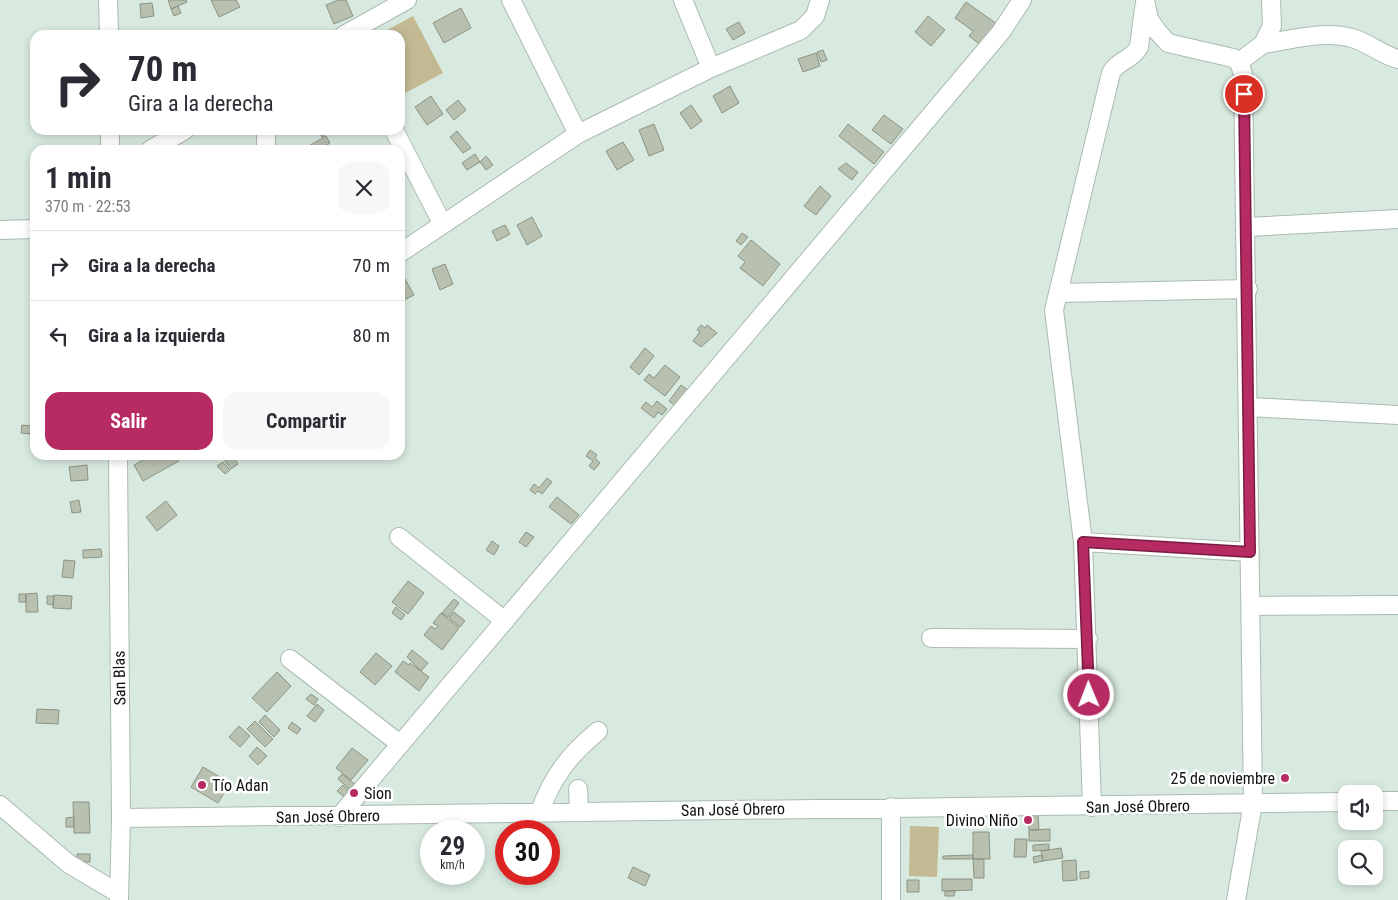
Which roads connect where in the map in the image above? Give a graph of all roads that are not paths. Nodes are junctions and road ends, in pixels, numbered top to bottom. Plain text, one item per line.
1 (108, 0) edge
2 (407, 0) edge
3 (511, 0) edge
4 (683, 0) edge
5 (820, 0) edge
6 (1022, 0) edge
7 (1271, 0) edge
8 (1145, 2) edge
9 (109, 30) edge
10 (353, 30) edge
11 (1263, 44) junction
12 (1398, 59) edge
13 (1239, 62) junction
14 (711, 68) junction
15 (578, 134) junction
16 (176, 135) edge
17 (159, 145) edge
18 (405, 151) edge
19 (1398, 219) edge
20 (442, 223) junction
21 (1247, 227) junction
22 (30, 229) edge
23 (0, 230) edge
24 (405, 249) edge
25 (1248, 289) junction
26 (1059, 292) junction
27 (1249, 407) junction
28 (1398, 415) edge
29 (118, 460) edge
30 (399, 537) dead end
31 (1083, 542) junction
32 (1250, 552) junction
33 (1398, 605) edge
34 (1251, 606) junction
35 (504, 621) junction
36 (931, 638) dead end
37 (1088, 639) junction
38 (290, 659) dead end
39 (598, 731) dead end
40 (400, 744) junction
41 (578, 788) dead end
42 (1383, 801) edge
43 (1398, 801) edge
44 (1338, 802) edge
45 (1253, 803) junction
46 (0, 805) edge
47 (891, 807) junction
48 (1092, 807) junction
49 (579, 810) junction
50 (540, 811) junction
51 (339, 817) junction
52 (120, 818) junction
53 (119, 896) edge
54 (891, 900) edge
55 (1236, 900) edge

1 - 9 street
2 - 10 street
3 - 15 street
4 - 14 street
5 - 14 street
6 - 35 street
7 - 11 street
8 - 13 street
8 - 26 street
11 - 12 street
11 - 13 street
13 - 21 street
14 - 15 street
15 - 20 street
16 - 17 street
18 - 20 street
19 - 21 street
20 - 24 street
21 - 25 street
22 - 23 street
25 - 26 street
25 - 27 street
26 - 31 street
27 - 28 street
27 - 32 street
29 - 52 street, San Blas
30 - 35 street
31 - 32 street
31 - 37 street
32 - 34 street
33 - 34 street
34 - 45 street
35 - 40 street
36 - 37 street
37 - 48 street
38 - 40 street
39 - 50 street
40 - 51 street
41 - 49 street
42 - 43 street
44 - 45 street, San José Obrero
45 - 48 street, San José Obrero
45 - 55 street
46 - 53 street
47 - 48 street, San José Obrero
47 - 49 street, San José Obrero
47 - 54 street
49 - 50 street, San José Obrero
50 - 51 street, San José Obrero
51 - 52 street, San José Obrero
52 - 53 street, San Blas

